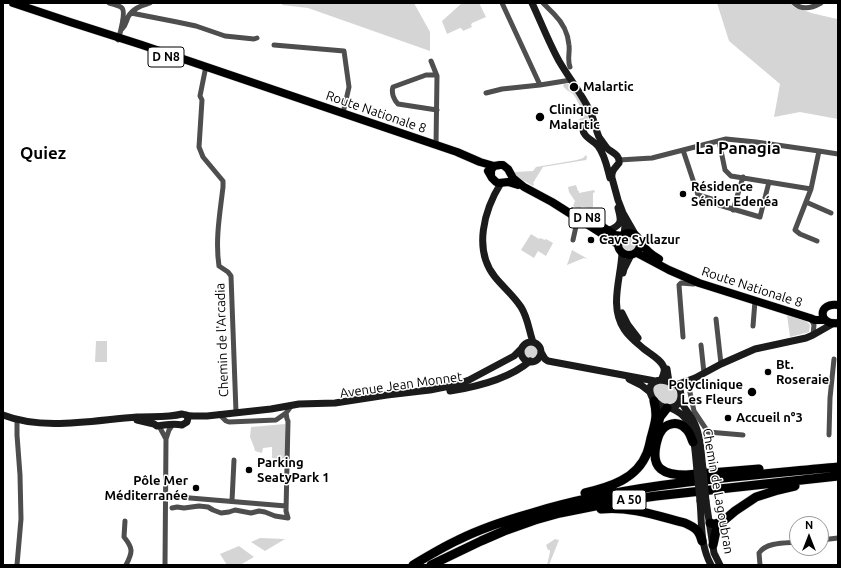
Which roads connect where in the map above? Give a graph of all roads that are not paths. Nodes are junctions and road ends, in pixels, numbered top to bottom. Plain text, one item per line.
1 (13, 3) edge
2 (109, 3) edge
3 (150, 3) edge
4 (502, 3) edge
5 (532, 3) edge
6 (543, 3) edge
7 (794, 3) edge
8 (821, 3) edge
9 (131, 13) junction
10 (122, 29) junction
11 (257, 38) dead end
12 (119, 39) junction
13 (274, 45) dead end
14 (431, 61) dead end
15 (570, 67) dead end
16 (205, 68) junction
17 (436, 75) junction
18 (571, 80) junction
19 (540, 85) junction
20 (486, 94) dead end
21 (437, 110) junction
22 (343, 113) junction
23 (592, 125) junction
24 (719, 141) junction
25 (436, 145) junction
26 (683, 150) junction
27 (819, 151) junction
28 (838, 154) edge
29 (480, 162) junction
30 (617, 163) junction
31 (606, 164) junction
32 (494, 166) junction
33 (509, 172) junction
34 (743, 178) junction
35 (497, 180) junction
36 (769, 182) junction
37 (524, 187) junction
38 (811, 189) junction
39 (806, 202) junction
40 (617, 206) junction
41 (734, 210) junction
42 (831, 213) dead end
43 (580, 217) junction
44 (605, 229) junction
45 (635, 234) junction
46 (623, 235) junction
47 (573, 240) dead end
48 (817, 241) dead end
49 (641, 243) junction
50 (620, 249) junction
51 (634, 254) junction
52 (686, 278) junction
53 (699, 283) junction
54 (755, 301) junction
55 (838, 305) edge
56 (810, 318) junction
57 (716, 319) dead end
58 (828, 319) edge
59 (528, 326) junction
60 (753, 326) dead end
61 (816, 333) junction
62 (683, 337) dead end
63 (533, 342) junction
64 (701, 345) dead end
65 (523, 346) junction
66 (540, 352) junction
67 (834, 359) dead end
68 (532, 361) junction
69 (555, 363) junction
70 (721, 364) junction
71 (704, 373) junction
72 (616, 374) junction
73 (658, 380) junction
74 (681, 389) junction
75 (650, 392) junction
76 (654, 401) junction
77 (669, 408) junction
78 (289, 409) junction
79 (236, 412) junction
80 (218, 414) junction
81 (3, 415) edge
82 (186, 418) junction
83 (17, 419) junction
84 (276, 420) junction
85 (288, 421) junction
86 (156, 422) junction
87 (173, 424) junction
88 (743, 435) dead end
89 (830, 435) dead end
90 (166, 438) junction
91 (693, 442) junction
92 (234, 460) dead end
93 (655, 460) junction
94 (838, 466) edge
95 (700, 470) junction
96 (838, 477) edge
97 (166, 496) junction
98 (232, 501) junction
99 (703, 501) junction
100 (172, 508) dead end
101 (286, 509) junction
102 (701, 516) junction
103 (508, 520) junction
104 (535, 520) junction
105 (125, 521) dead end
106 (722, 522) junction
107 (710, 523) junction
108 (702, 541) junction
109 (789, 543) edge
110 (713, 545) junction
111 (17, 565) edge
112 (126, 565) edge
113 (165, 565) edge
114 (413, 565) edge
115 (431, 565) edge
116 (711, 565) edge
117 (720, 565) edge
118 (760, 565) edge

1 - 12 main road, Route Nationale 8 / D N8
2 - 10 street
3 - 9 street
4 - 19 street
5 - 18 main road
6 - 15 street
7 - 8 street
9 - 10 street
9 - 11 street
10 - 12 street
12 - 16 main road, Route Nationale 8 / D N8
13 - 22 street
14 - 17 street
16 - 22 main road, Route Nationale 8 / D N8
16 - 79 street, Chemin de l'Arcadia
17 - 21 street
17 - 21 street
18 - 19 street
18 - 23 main road
19 - 20 street
21 - 25 street
22 - 25 main road, Route Nationale 8 / D N8
23 - 30 main road
23 - 31 main road
24 - 26 street
24 - 27 street
24 - 34 street
25 - 29 main road, Route Nationale 8 / D N8
26 - 30 street
26 - 41 street
27 - 28 street
27 - 38 street
29 - 32 main road, Route Nationale 8 / D N8
29 - 35 main road, Route Nationale 8 / D N8
30 - 31 main road
30 - 45 main road
31 - 40 main road
32 - 33 main road
32 - 35 main road
33 - 35 main road
33 - 37 main road, D N8
34 - 36 street
34 - 41 street
35 - 37 main road, D N8
35 - 59 main road
36 - 38 street
36 - 41 street
37 - 43 main road, D N8
38 - 39 street
39 - 42 street
39 - 48 street
40 - 44 main road
40 - 46 main road
43 - 44 main road, D N8
43 - 47 street
43 - 50 main road, D N8
44 - 46 main road, D N8
45 - 46 main road
45 - 49 main road
46 - 50 main road
49 - 51 main road
49 - 52 main road, Route Nationale 8
50 - 51 main road
50 - 73 main road
51 - 52 main road, Route Nationale 8
51 - 74 main road, Chemin de Lagoubran
52 - 53 main road, Route Nationale 8
53 - 54 main road, Route Nationale 8
53 - 62 street
54 - 56 main road, Route Nationale 8
54 - 60 street
55 - 58 main road
56 - 58 main road, Route Nationale 8
56 - 61 street
57 - 70 street
58 - 61 main road
59 - 63 main road
59 - 65 main road
61 - 70 main road
63 - 65 main road
63 - 66 main road
64 - 71 street
65 - 68 main road
65 - 78 main road, Avenue Jean Monnet
66 - 68 main road
66 - 69 main road
67 - 89 street
68 - 69 main road
68 - 78 main road, Avenue Jean Monnet
69 - 72 main road
70 - 71 main road
71 - 74 main road
72 - 73 main road
72 - 75 main road
73 - 74 main road
73 - 75 main road
74 - 77 main road
74 - 88 street
74 - 95 main road, Chemin de Lagoubran
75 - 76 main road
76 - 77 main road
76 - 103 highway
77 - 91 main road, Chemin de Lagoubran
77 - 93 highway
78 - 79 main road, Avenue Jean Monnet
78 - 84 street
78 - 85 street
79 - 80 main road, Avenue Jean Monnet
80 - 82 main road, Avenue Jean Monnet
80 - 84 street
81 - 83 main road
82 - 86 main road
82 - 87 main road
83 - 86 main road
83 - 111 street
84 - 85 street
85 - 101 street
86 - 87 main road
86 - 90 street
87 - 90 street
90 - 97 street
91 - 93 highway
91 - 95 main road, Chemin de Lagoubran
92 - 98 street
93 - 94 highway
94 - 103 highway, A 50
95 - 99 main road, Chemin de Lagoubran, bridge
96 - 104 highway, A 50
96 - 106 highway
97 - 98 street
97 - 113 street
98 - 101 street
99 - 102 main road, Chemin de Lagoubran
99 - 107 main road, Chemin de Lagoubran
100 - 101 street
102 - 107 main road
102 - 108 main road, Chemin de Lagoubran
103 - 114 highway, A 50
104 - 108 highway
104 - 115 highway, A 50
105 - 112 street
106 - 107 highway
106 - 110 highway
107 - 110 main road, Chemin de Lagoubran
108 - 116 main road, Chemin de Lagoubran
109 - 118 street
110 - 117 main road, Chemin de Lagoubran

